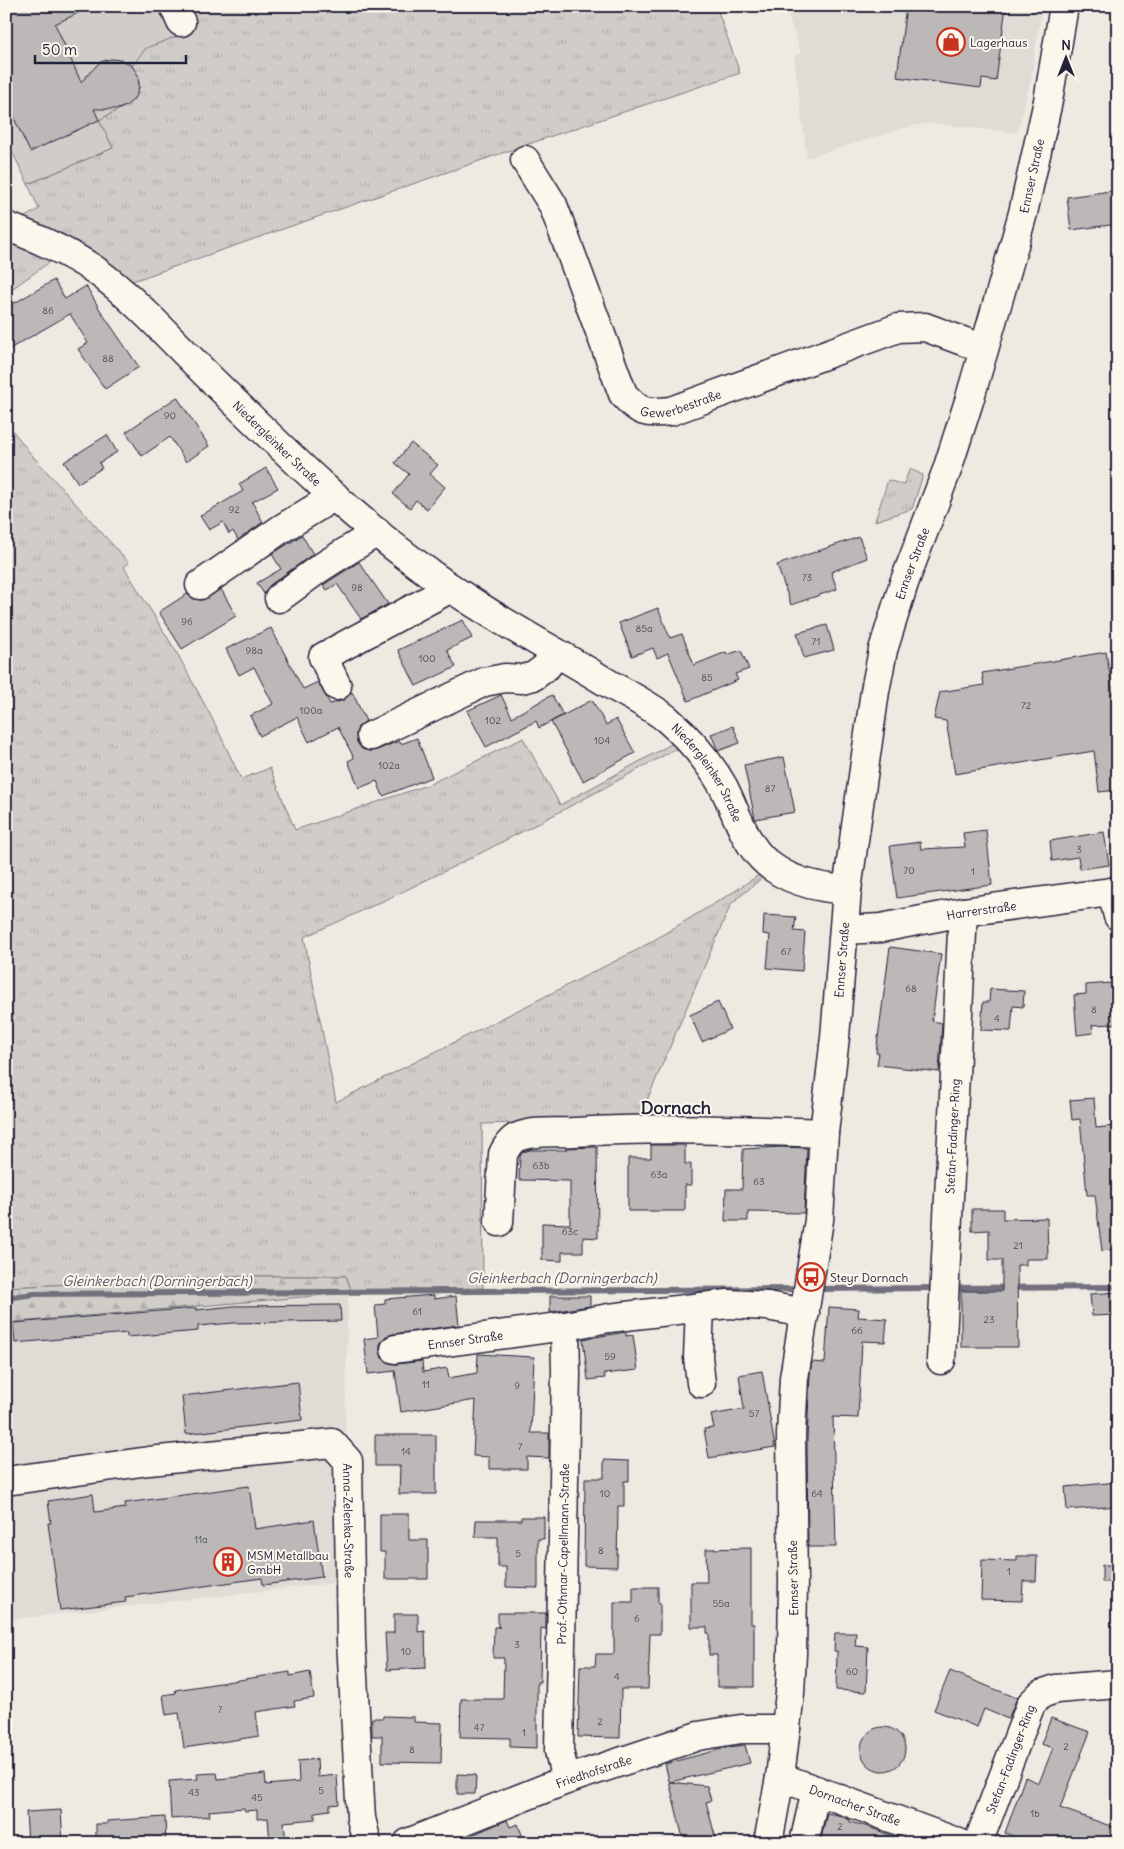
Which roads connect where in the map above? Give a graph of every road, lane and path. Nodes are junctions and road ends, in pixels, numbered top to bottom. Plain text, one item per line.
1 (1064, 6) edge
2 (525, 160) dead end
3 (6, 226) edge
4 (984, 349) junction
5 (335, 496) junction
6 (377, 532) junction
7 (200, 585) dead end
8 (451, 588) junction
9 (279, 598) dead end
10 (557, 652) junction
11 (337, 686) dead end
12 (371, 736) dead end
13 (848, 890) junction
14 (1116, 900) edge
15 (963, 912) junction
16 (844, 930) junction
17 (824, 1133) junction
18 (499, 1222) dead end
19 (808, 1296) junction
20 (700, 1307) junction
21 (565, 1326) junction
22 (395, 1350) dead end
23 (941, 1360) dead end
24 (701, 1383) dead end
25 (6, 1481) edge
26 (1118, 1684) edge
27 (786, 1729) junction
28 (780, 1777) junction
29 (566, 1780) junction
30 (816, 1790) junction
31 (367, 1843) edge
32 (408, 1843) edge
33 (768, 1843) edge
34 (804, 1843) edge
35 (959, 1843) edge
36 (978, 1843) edge

1 - 4 street, Ennser Straße
2 - 4 street, Gewerbestraße
3 - 5 street, Niedergleinker Straße
4 - 13 street, Ennser Straße
5 - 6 street, Niedergleinker Straße
5 - 7 street
6 - 8 street, Niedergleinker Straße
6 - 9 street
8 - 10 street, Niedergleinker Straße
8 - 11 street
10 - 12 street
10 - 13 street, Niedergleinker Straße
13 - 16 street, Ennser Straße
14 - 15 street, Harrerstraße
15 - 16 street, Harrerstraße
15 - 23 street, Stefan-Fadinger-Ring
16 - 17 street, Ennser Straße
17 - 18 street
17 - 19 street, Ennser Straße
19 - 20 street, Ennser Straße
19 - 27 street, Ennser Straße
20 - 21 street, Ennser Straße
20 - 24 street
21 - 22 street, Ennser Straße
21 - 29 street, Prof.-Othmar-Capellmann-Straße
25 - 31 street, Anna-Zelenka-Straße
26 - 36 street, Stefan-Fadinger-Ring
27 - 28 street, Ennser Straße
27 - 29 street, Friedhofstraße
28 - 30 street, Dornacher Straße
28 - 33 street, Ennser Straße
29 - 32 street, Friedhofstraße
30 - 34 street
30 - 35 street, Dornacher Straße

